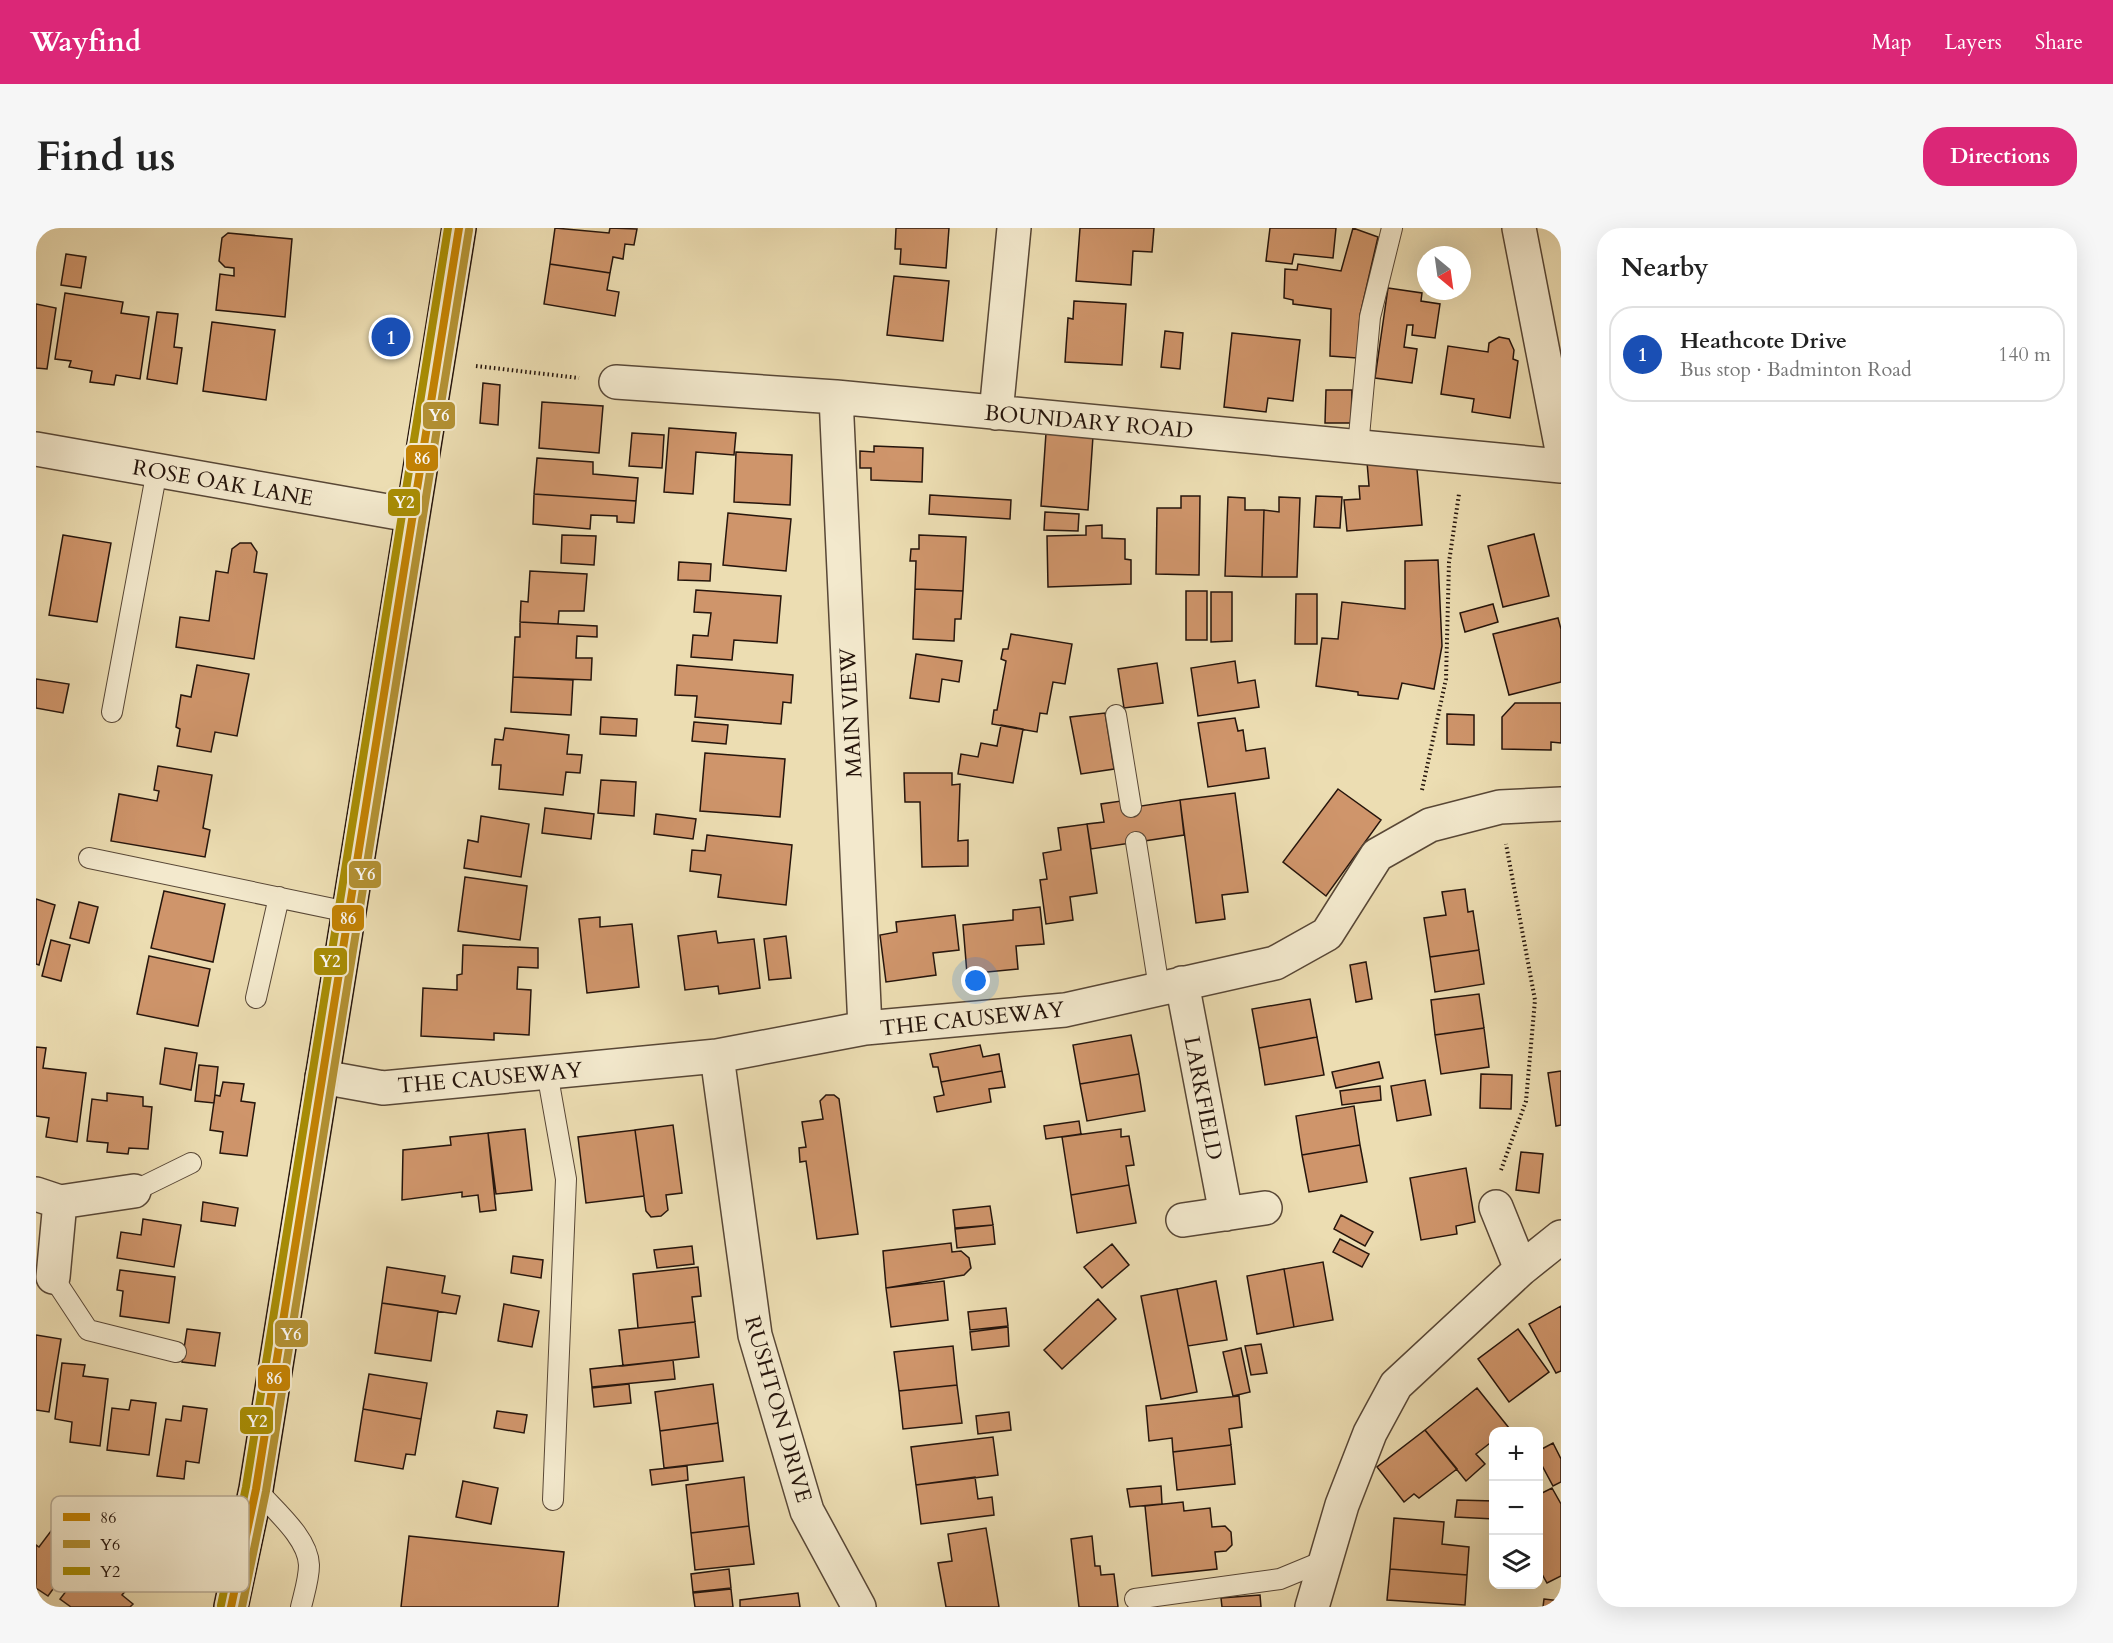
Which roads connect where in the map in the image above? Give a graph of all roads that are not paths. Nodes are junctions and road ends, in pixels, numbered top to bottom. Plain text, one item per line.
1 (459, 228) edge
2 (1014, 228) edge
3 (1392, 228) edge
4 (1519, 228) edge
5 (616, 382) road end
6 (836, 398) junction
7 (996, 412) junction
8 (1561, 445) edge
9 (1358, 447) junction
10 (36, 449) edge
11 (1561, 466) edge
12 (157, 470) junction
13 (410, 515) junction
14 (112, 712) dead end
15 (1116, 716) dead end
16 (1561, 804) edge
17 (1131, 807) dead end
18 (1136, 842) dead end
19 (89, 858) dead end
20 (279, 897) junction
21 (348, 912) junction
22 (1170, 985) junction
23 (256, 998) dead end
24 (865, 1028) junction
25 (717, 1056) junction
26 (547, 1072) junction
27 (322, 1077) junction
28 (191, 1163) dead end
29 (134, 1191) joint
30 (48, 1198) edge
31 (1496, 1207) road end
32 (1265, 1208) dead end
33 (1226, 1214) junction
34 (1182, 1220) dead end
35 (1561, 1237) edge
36 (1521, 1269) junction
37 (53, 1277) joint
38 (176, 1352) dead end
39 (256, 1489) junction
40 (553, 1500) dead end
41 (249, 1522) edge
42 (1326, 1560) junction
43 (234, 1592) edge
44 (1135, 1599) dead end
45 (231, 1607) edge
46 (301, 1607) edge
47 (859, 1607) edge
48 (1312, 1607) edge

1 - 13 main road
2 - 7 street
3 - 9 lane
4 - 8 street
5 - 6 street, BOUNDARY ROAD
6 - 7 street, BOUNDARY ROAD
6 - 24 street, MAIN VIEW
7 - 9 street, BOUNDARY ROAD
9 - 11 street, BOUNDARY ROAD
10 - 12 street, ROSE OAK LANE
12 - 13 street, ROSE OAK LANE
12 - 14 lane
13 - 21 main road
15 - 17 lane
16 - 22 street, THE CAUSEWAY
18 - 22 lane
19 - 20 lane
20 - 21 lane
20 - 23 lane
21 - 27 main road
22 - 24 street, THE CAUSEWAY
22 - 33 street, LARKFIELD
24 - 25 street, THE CAUSEWAY
25 - 26 street, THE CAUSEWAY
25 - 47 street, RUSHTON DRIVE
26 - 27 street, THE CAUSEWAY
26 - 40 lane
27 - 39 main road
28 - 29 lane
29 - 30 street
30 - 37 street
31 - 36 street
32 - 33 street
33 - 34 street
35 - 36 street
36 - 42 street
37 - 38 lane
39 - 41 main road
39 - 46 lane
42 - 44 lane
42 - 48 street
43 - 45 main road

